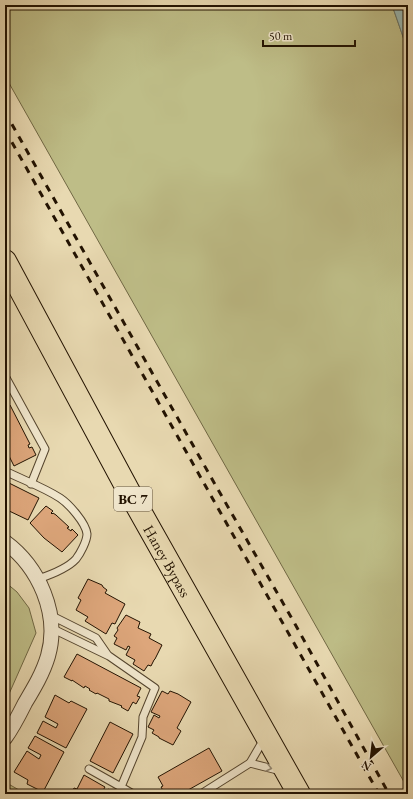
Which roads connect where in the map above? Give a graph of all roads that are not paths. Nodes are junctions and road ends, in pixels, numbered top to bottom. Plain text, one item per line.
1 (5, 262) edge
2 (5, 376) edge
3 (5, 471) edge
4 (31, 484) junction
5 (5, 542) edge
6 (38, 579) junction
7 (51, 621) junction
8 (109, 656) junction
9 (266, 735) junction
10 (5, 738) edge
11 (250, 763) junction
12 (89, 769) dead end
13 (287, 772) junction
14 (121, 786) junction
15 (132, 794) edge
16 (201, 794) edge
17 (299, 794) edge

1 - 9 highway, Haney Bypass / BC 7
2 - 4 lane
3 - 4 lane
4 - 6 lane
5 - 6 street
6 - 7 street
7 - 8 lane
7 - 8 lane
7 - 10 street
8 - 14 lane
9 - 11 lane
9 - 13 highway, Haney Bypass / BC 7
11 -> 13 lane
11 - 16 lane
12 - 14 lane
13 - 17 highway, Haney Bypass / BC 7
14 - 15 lane

